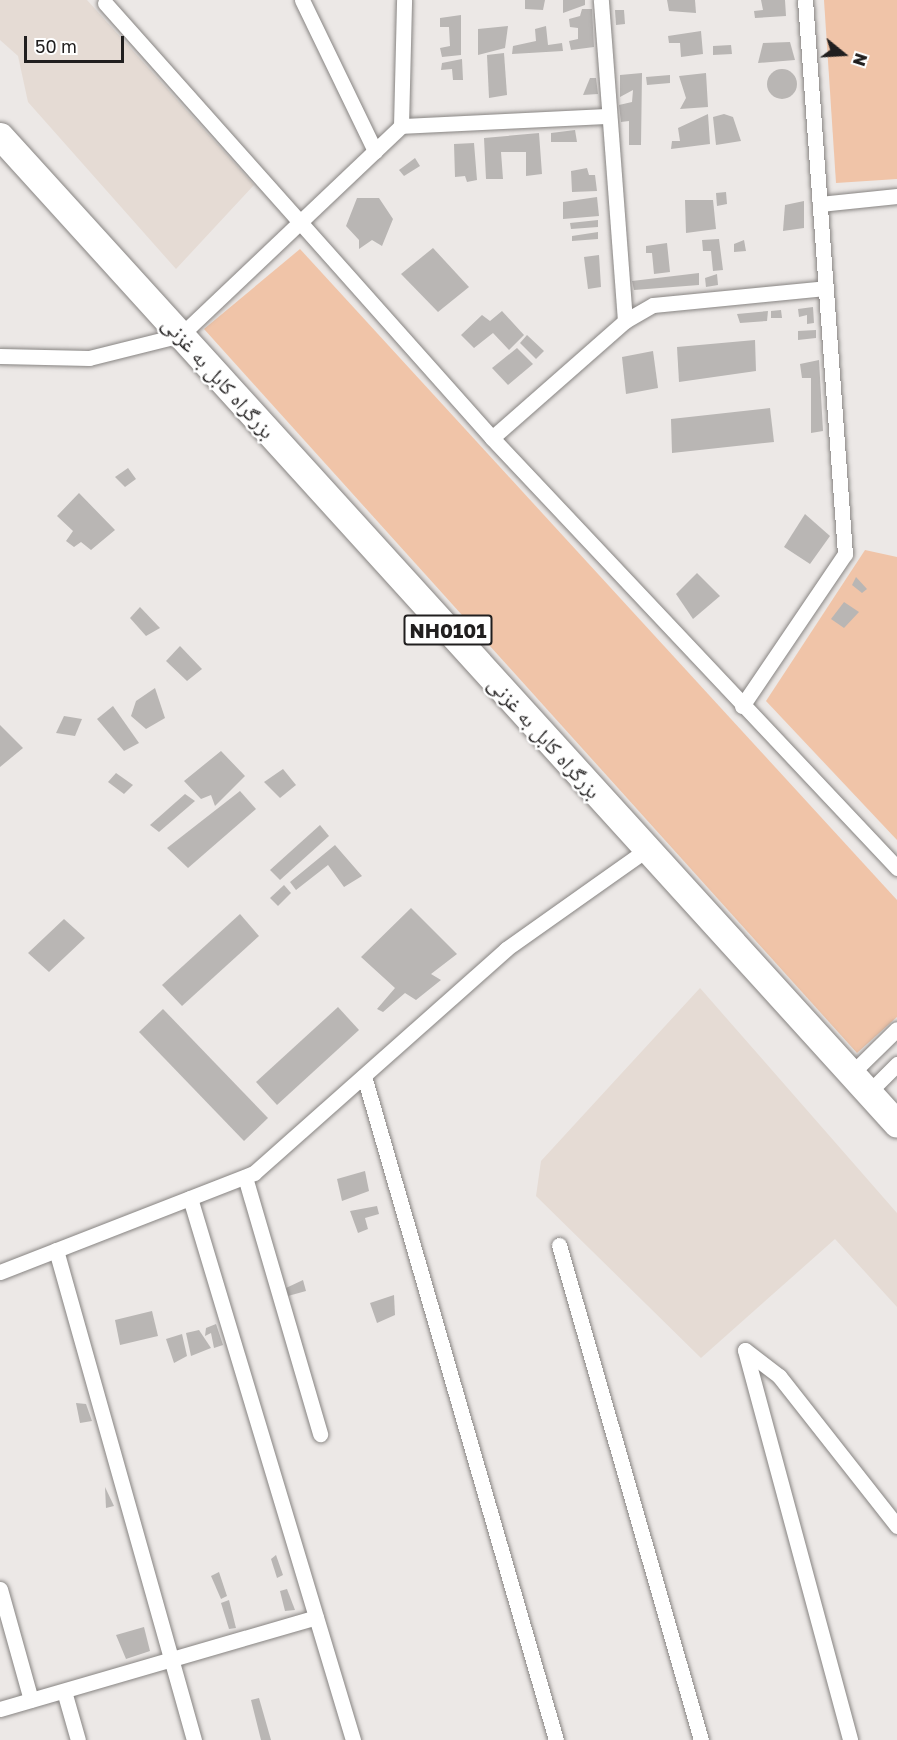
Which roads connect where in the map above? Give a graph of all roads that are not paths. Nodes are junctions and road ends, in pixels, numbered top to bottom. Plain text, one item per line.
1 (302, 0) edge
2 (404, 0) edge
3 (601, 0) edge
4 (805, 0) edge
5 (105, 3) dead end
6 (609, 116) junction
7 (401, 126) junction
8 (0, 136) edge
9 (375, 151) junction
10 (897, 196) edge
11 (820, 204) junction
12 (304, 223) junction
13 (825, 288) junction
14 (625, 321) junction
15 (181, 335) junction
16 (0, 356) edge
17 (492, 438) junction
18 (742, 706) junction
19 (647, 849) junction
20 (897, 868) edge
21 (897, 1029) edge
22 (897, 1064) edge
23 (364, 1076) junction
24 (860, 1083) junction
25 (897, 1124) edge
26 (245, 1177) junction
27 (190, 1198) junction
28 (559, 1245) dead end
29 (57, 1250) junction
30 (0, 1272) edge
31 (320, 1434) dead end
32 (897, 1526) edge
33 (0, 1589) edge
34 (316, 1617) junction
35 (170, 1660) junction
36 (64, 1690) junction
37 (31, 1700) junction
38 (0, 1709) edge
39 (78, 1740) edge
40 (194, 1740) edge
41 (353, 1740) edge
42 (556, 1740) edge
43 (701, 1740) edge
44 (850, 1740) edge

1 - 9 street
2 - 7 street
3 - 6 street
4 - 11 street
5 - 12 street
6 - 7 street
6 - 14 street
7 - 9 street
8 - 15 highway, بزرگراه کابل به غزنی / NH0101
9 - 12 street
10 - 11 street
11 - 13 street
12 - 15 street
12 - 17 street
13 - 14 street
13 - 18 street
14 - 17 street
15 - 16 street
15 - 19 highway, بزرگراه کابل به غزنی / NH0101
17 - 18 street
18 - 20 street
19 - 23 street
19 - 24 highway, بزرگراه کابل به غزنی / NH0101
21 - 24 street
22 - 24 street
23 - 26 street
23 - 42 street
24 - 25 highway, بزرگراه کابل به غزنی / NH0101
26 - 27 street
26 - 31 street
27 - 29 street
27 - 34 street
28 - 43 street
29 - 30 street
29 - 35 street
32 - 44 street
33 - 37 street
34 - 35 street
34 - 41 street
35 - 36 street
35 - 40 street
36 - 37 street
36 - 39 street
37 - 38 street

